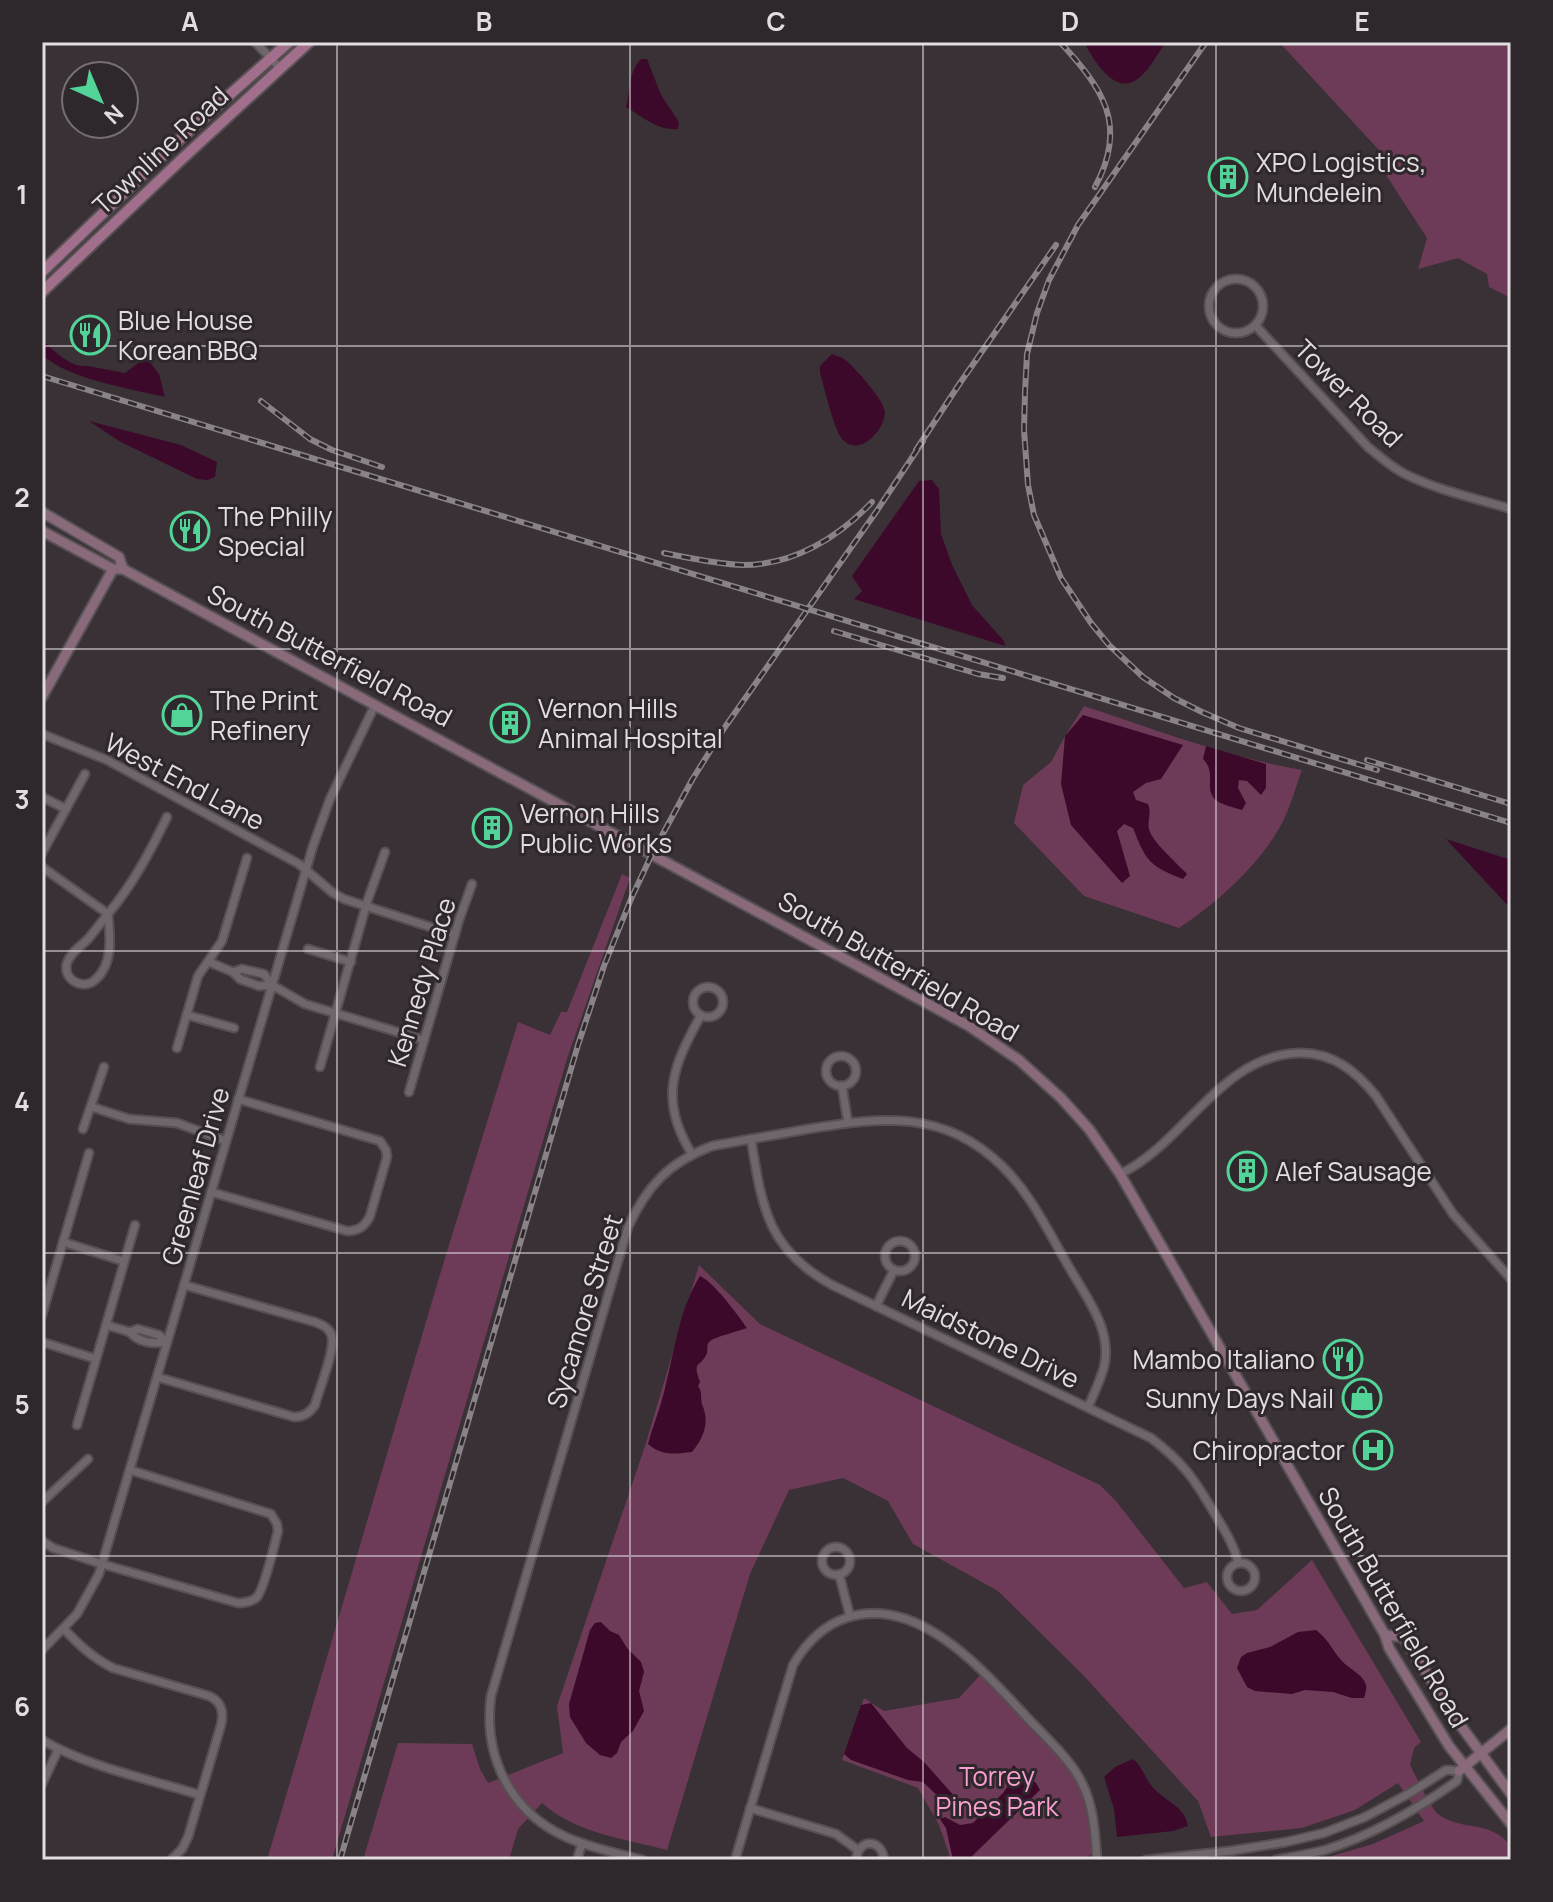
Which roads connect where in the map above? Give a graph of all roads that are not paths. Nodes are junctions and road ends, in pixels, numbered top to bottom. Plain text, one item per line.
1 (255, 42) edge
2 (289, 42) edge
3 (309, 42) edge
4 (271, 58) junction
5 (280, 68) junction
6 (42, 272) edge
7 (42, 292) edge
8 (1256, 326) junction
9 (1511, 509) edge
10 (42, 512) edge
11 (42, 531) edge
12 (118, 569) junction
13 (42, 697) edge
14 (375, 705) junction
15 (42, 734) edge
16 (85, 774) dead end
17 (42, 797) edge
18 (66, 809) junction
19 (167, 817) dead end
20 (385, 852) dead end
21 (42, 853) edge
22 (247, 858) dead end
23 (42, 867) edge
24 (305, 870) junction
25 (472, 884) dead end
26 (367, 907) junction
27 (108, 914) junction
28 (455, 935) junction
29 (308, 949) dead end
30 (209, 962) junction
31 (351, 962) junction
32 (272, 985) junction
33 (336, 1014) junction
34 (187, 1015) junction
35 (701, 1015) junction
36 (234, 1028) dead end
37 (424, 1040) junction
38 (177, 1048) dead end
39 (104, 1067) dead end
40 (320, 1067) dead end
41 (842, 1086) junction
42 (409, 1092) dead end
43 (238, 1099) junction
44 (92, 1107) junction
45 (848, 1123) junction
46 (83, 1129) dead end
47 (751, 1139) junction
48 (226, 1141) junction
49 (89, 1153) dead end
50 (692, 1154) junction
51 (1120, 1174) junction
52 (211, 1192) junction
53 (135, 1225) dead end
54 (63, 1242) junction
55 (123, 1261) junction
56 (894, 1270) junction
57 (1511, 1279) edge
58 (184, 1285) junction
59 (876, 1306) junction
60 (42, 1315) edge
61 (106, 1325) junction
62 (42, 1342) edge
63 (166, 1342) junction
64 (96, 1359) junction
65 (157, 1377) junction
66 (1088, 1407) junction
67 (77, 1425) dead end
68 (88, 1459) dead end
69 (130, 1470) junction
70 (42, 1502) edge
71 (42, 1541) edge
72 (1238, 1562) junction
73 (102, 1564) junction
74 (839, 1574) dead end
75 (850, 1616) junction
76 (64, 1629) junction
77 (1385, 1635) junction
78 (42, 1650) edge
79 (1511, 1729) edge
80 (42, 1740) edge
81 (58, 1750) junction
82 (1481, 1754) junction
83 (1462, 1769) junction
84 (42, 1784) edge
85 (1511, 1794) edge
86 (200, 1795) junction
87 (750, 1808) junction
88 (1511, 1824) edge
89 (582, 1843) junction
90 (858, 1850) junction
91 (1178, 1859) edge
92 (171, 1860) edge
93 (577, 1860) edge
94 (643, 1860) edge
95 (735, 1860) edge
96 (856, 1860) edge
97 (884, 1860) edge
98 (1097, 1860) edge
99 (1146, 1860) edge
100 (1276, 1860) edge

1 - 4 street
2 - 4 main road, Townline Road
3 - 5 main road, Townline Road
4 - 5 street
4 - 6 main road, Townline Road
5 - 7 main road, Townline Road
8 - 8 street
8 - 9 street, Tower Road
10 - 12 main road, South Butterfield Road
11 - 12 main road, South Butterfield Road
12 - 13 main road
12 - 14 main road, South Butterfield Road
14 - 24 street, Greenleaf Drive
14 - 51 main road, South Butterfield Road
15 - 24 street, West End Lane
16 - 18 street
17 - 18 street
18 - 21 street
19 - 27 street
20 - 26 street
22 - 30 street
23 - 27 street
24 - 26 street, West End Lane
24 - 32 street, Greenleaf Drive
25 - 28 street, Kennedy Place
26 - 28 street, West End Lane
26 - 31 street
27 - 27 street
28 - 37 street, Kennedy Place
29 - 31 street
30 - 32 street
30 - 34 street
31 - 33 street
32 - 33 street
32 - 43 street, Greenleaf Drive
33 - 37 street
33 - 40 street
34 - 36 street
34 - 38 street
35 - 35 street
35 - 50 street
37 - 42 street, Kennedy Place
39 - 44 street
41 - 41 street
41 - 45 street
43 - 48 street, Greenleaf Drive
43 - 52 street
44 - 46 street
44 - 48 street
45 - 47 street, Sycamore Street
45 - 66 street, Sycamore Street
47 - 50 street, Sycamore Street
47 - 59 street, Maidstone Drive
48 - 52 street, Greenleaf Drive
49 - 54 street
50 - 89 street, Sycamore Street
51 - 57 street
51 - 77 main road, South Butterfield Road
52 - 58 street, Greenleaf Drive
53 - 55 street
54 - 55 street
54 - 60 street
55 - 61 street
56 - 56 street
56 - 59 street
58 - 63 street, Greenleaf Drive
58 - 65 street
59 - 66 street, Maidstone Drive
61 - 63 street
61 - 64 street
62 - 64 street
63 - 65 street, Greenleaf Drive
64 - 67 street
65 - 69 street, Greenleaf Drive
66 - 72 street, Maidstone Drive
68 - 70 street
69 - 73 street, Greenleaf Drive
69 - 73 street
71 - 73 street
72 - 72 street, Maidstone Drive
73 - 76 street, Greenleaf Drive
74 - 75 street
75 - 87 street
75 - 98 street
76 - 78 street, Greenleaf Drive
76 - 86 street
77 - 82 main road
77 - 83 main road, South Butterfield Road
79 - 82 main road
80 - 81 street
81 - 84 street
81 - 86 street
82 - 83 main road
82 - 85 main road
83 - 88 main road, South Butterfield Road
83 - 91 street
83 - 100 street
86 - 92 street
87 - 90 street
87 - 95 street
89 - 93 street
89 - 94 street, Sycamore Street
90 - 96 street
90 - 97 street
91 - 99 street

